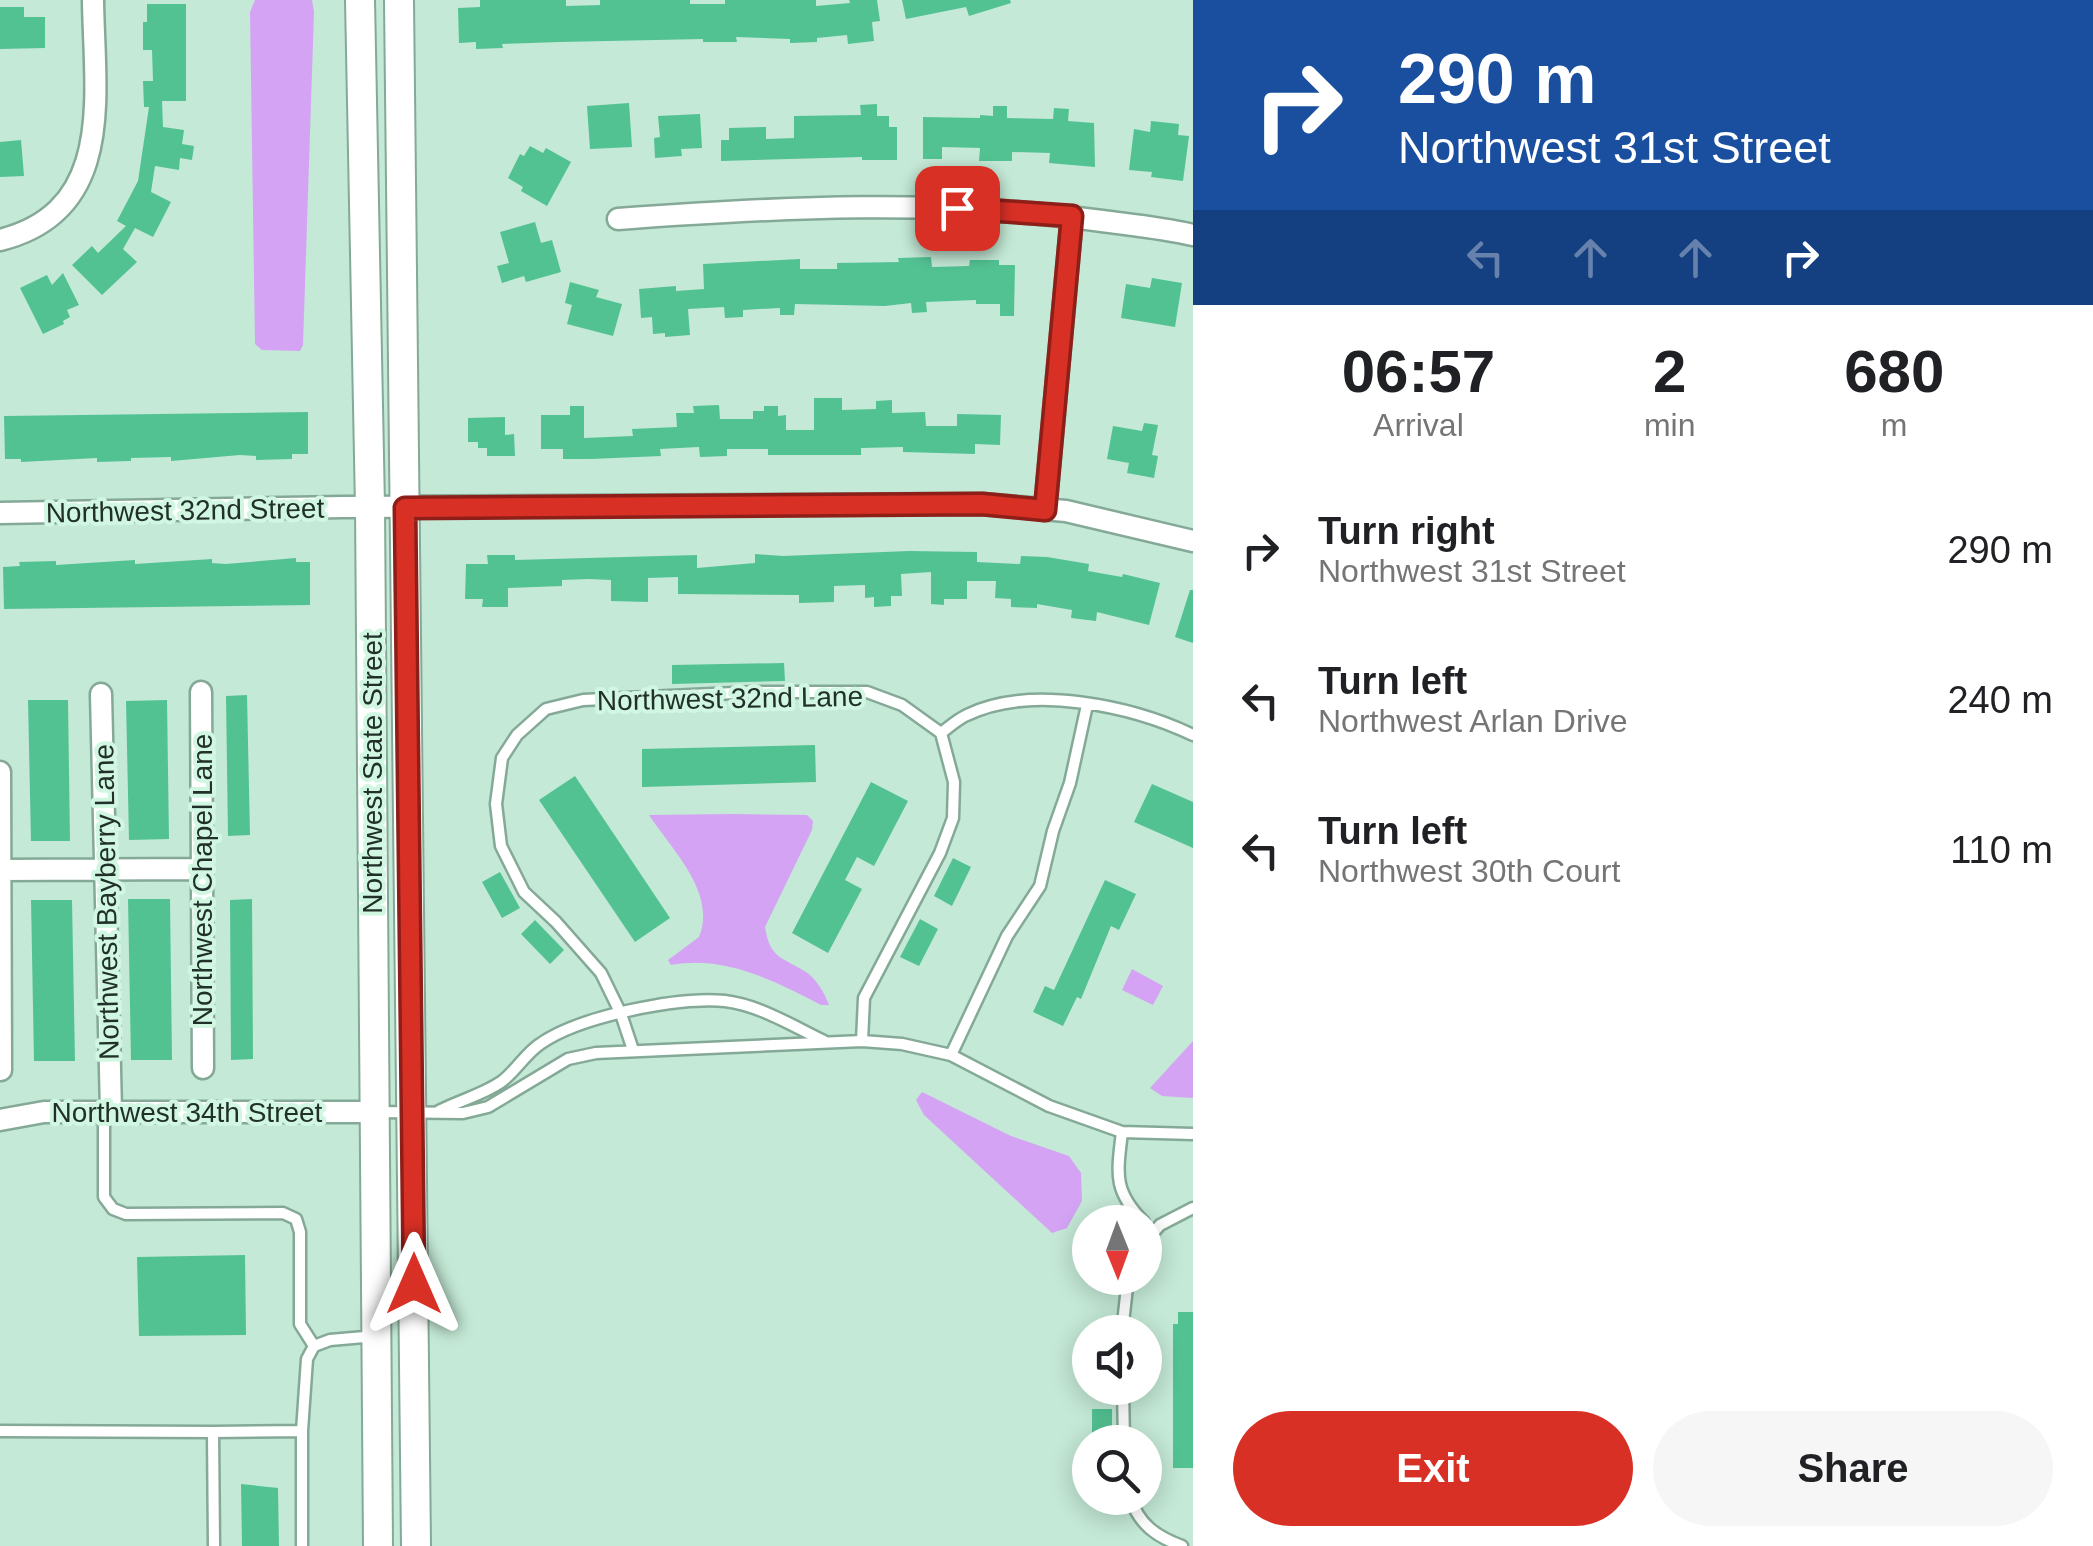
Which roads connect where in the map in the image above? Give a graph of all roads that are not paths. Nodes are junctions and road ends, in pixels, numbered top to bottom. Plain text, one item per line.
1 (93, 0) edge
2 (360, 0) edge
3 (399, 0) edge
4 (1072, 216) junction
5 (618, 219) dead end
6 (1193, 235) edge
7 (0, 240) edge
8 (370, 507) junction
9 (405, 508) junction
10 (1045, 510) junction
11 (0, 514) edge
12 (1193, 541) edge
13 (201, 692) dead end
14 (101, 694) dead end
15 (1088, 705) junction
16 (941, 733) junction
17 (1193, 736) edge
18 (0, 772) edge
19 (200, 869) junction
20 (1, 870) edge
21 (105, 871) junction
22 (621, 1014) junction
23 (862, 1041) junction
24 (825, 1042) junction
25 (633, 1050) junction
26 (951, 1054) junction
27 (203, 1068) dead end
28 (1, 1070) edge
29 (108, 1111) junction
30 (426, 1111) junction
31 (375, 1112) junction
32 (0, 1120) edge
33 (1122, 1132) junction
34 (1193, 1134) edge
35 (1130, 1205) edge
36 (1193, 1208) edge
37 (1162, 1220) edge
38 (377, 1336) junction
39 (314, 1346) junction
40 (0, 1431) edge
41 (302, 1431) junction
42 (214, 1432) junction
43 (1139, 1515) edge
44 (214, 1546) edge
45 (302, 1546) edge
46 (378, 1546) edge
47 (416, 1546) edge
48 (1182, 1546) edge

1 - 7 street
2 - 8 main road, Northwest State Street
3 - 9 main road, Northwest State Street
4 - 5 street
4 - 6 street
4 - 10 street
8 - 9 street, Northwest 32nd Street
8 - 11 street, Northwest 32nd Street
8 - 31 main road, Northwest State Street
9 - 10 street, Northwest 32nd Street
9 - 30 main road, Northwest State Street
10 - 12 street, Northwest 32nd Street
13 - 19 street, Northwest Chapel Lane
14 - 21 street, Northwest Bayberry Lane
15 - 16 lane
15 - 17 lane
15 - 26 lane
16 - 22 lane, Northwest 32nd Lane
16 - 23 lane
18 - 20 street
19 - 21 street
19 - 27 street, Northwest Chapel Lane
20 - 21 street
20 - 28 street
21 - 29 street, Northwest Bayberry Lane
22 - 24 lane
22 - 25 lane
22 - 30 lane
23 - 24 lane
23 - 26 lane
24 - 25 lane
25 - 30 lane
26 - 33 lane
29 - 31 street, Northwest 34th Street
29 - 32 street, Northwest 34th Street
29 - 39 lane
30 - 31 lane
30 - 47 main road, Northwest State Street
31 - 38 main road, Northwest State Street
33 - 34 lane
33 - 35 lane
36 - 37 lane
38 - 39 lane
38 - 46 main road, Northwest State Street
39 - 41 lane
40 - 42 lane
41 - 42 lane
41 - 45 lane
42 - 44 lane
43 - 48 lane

